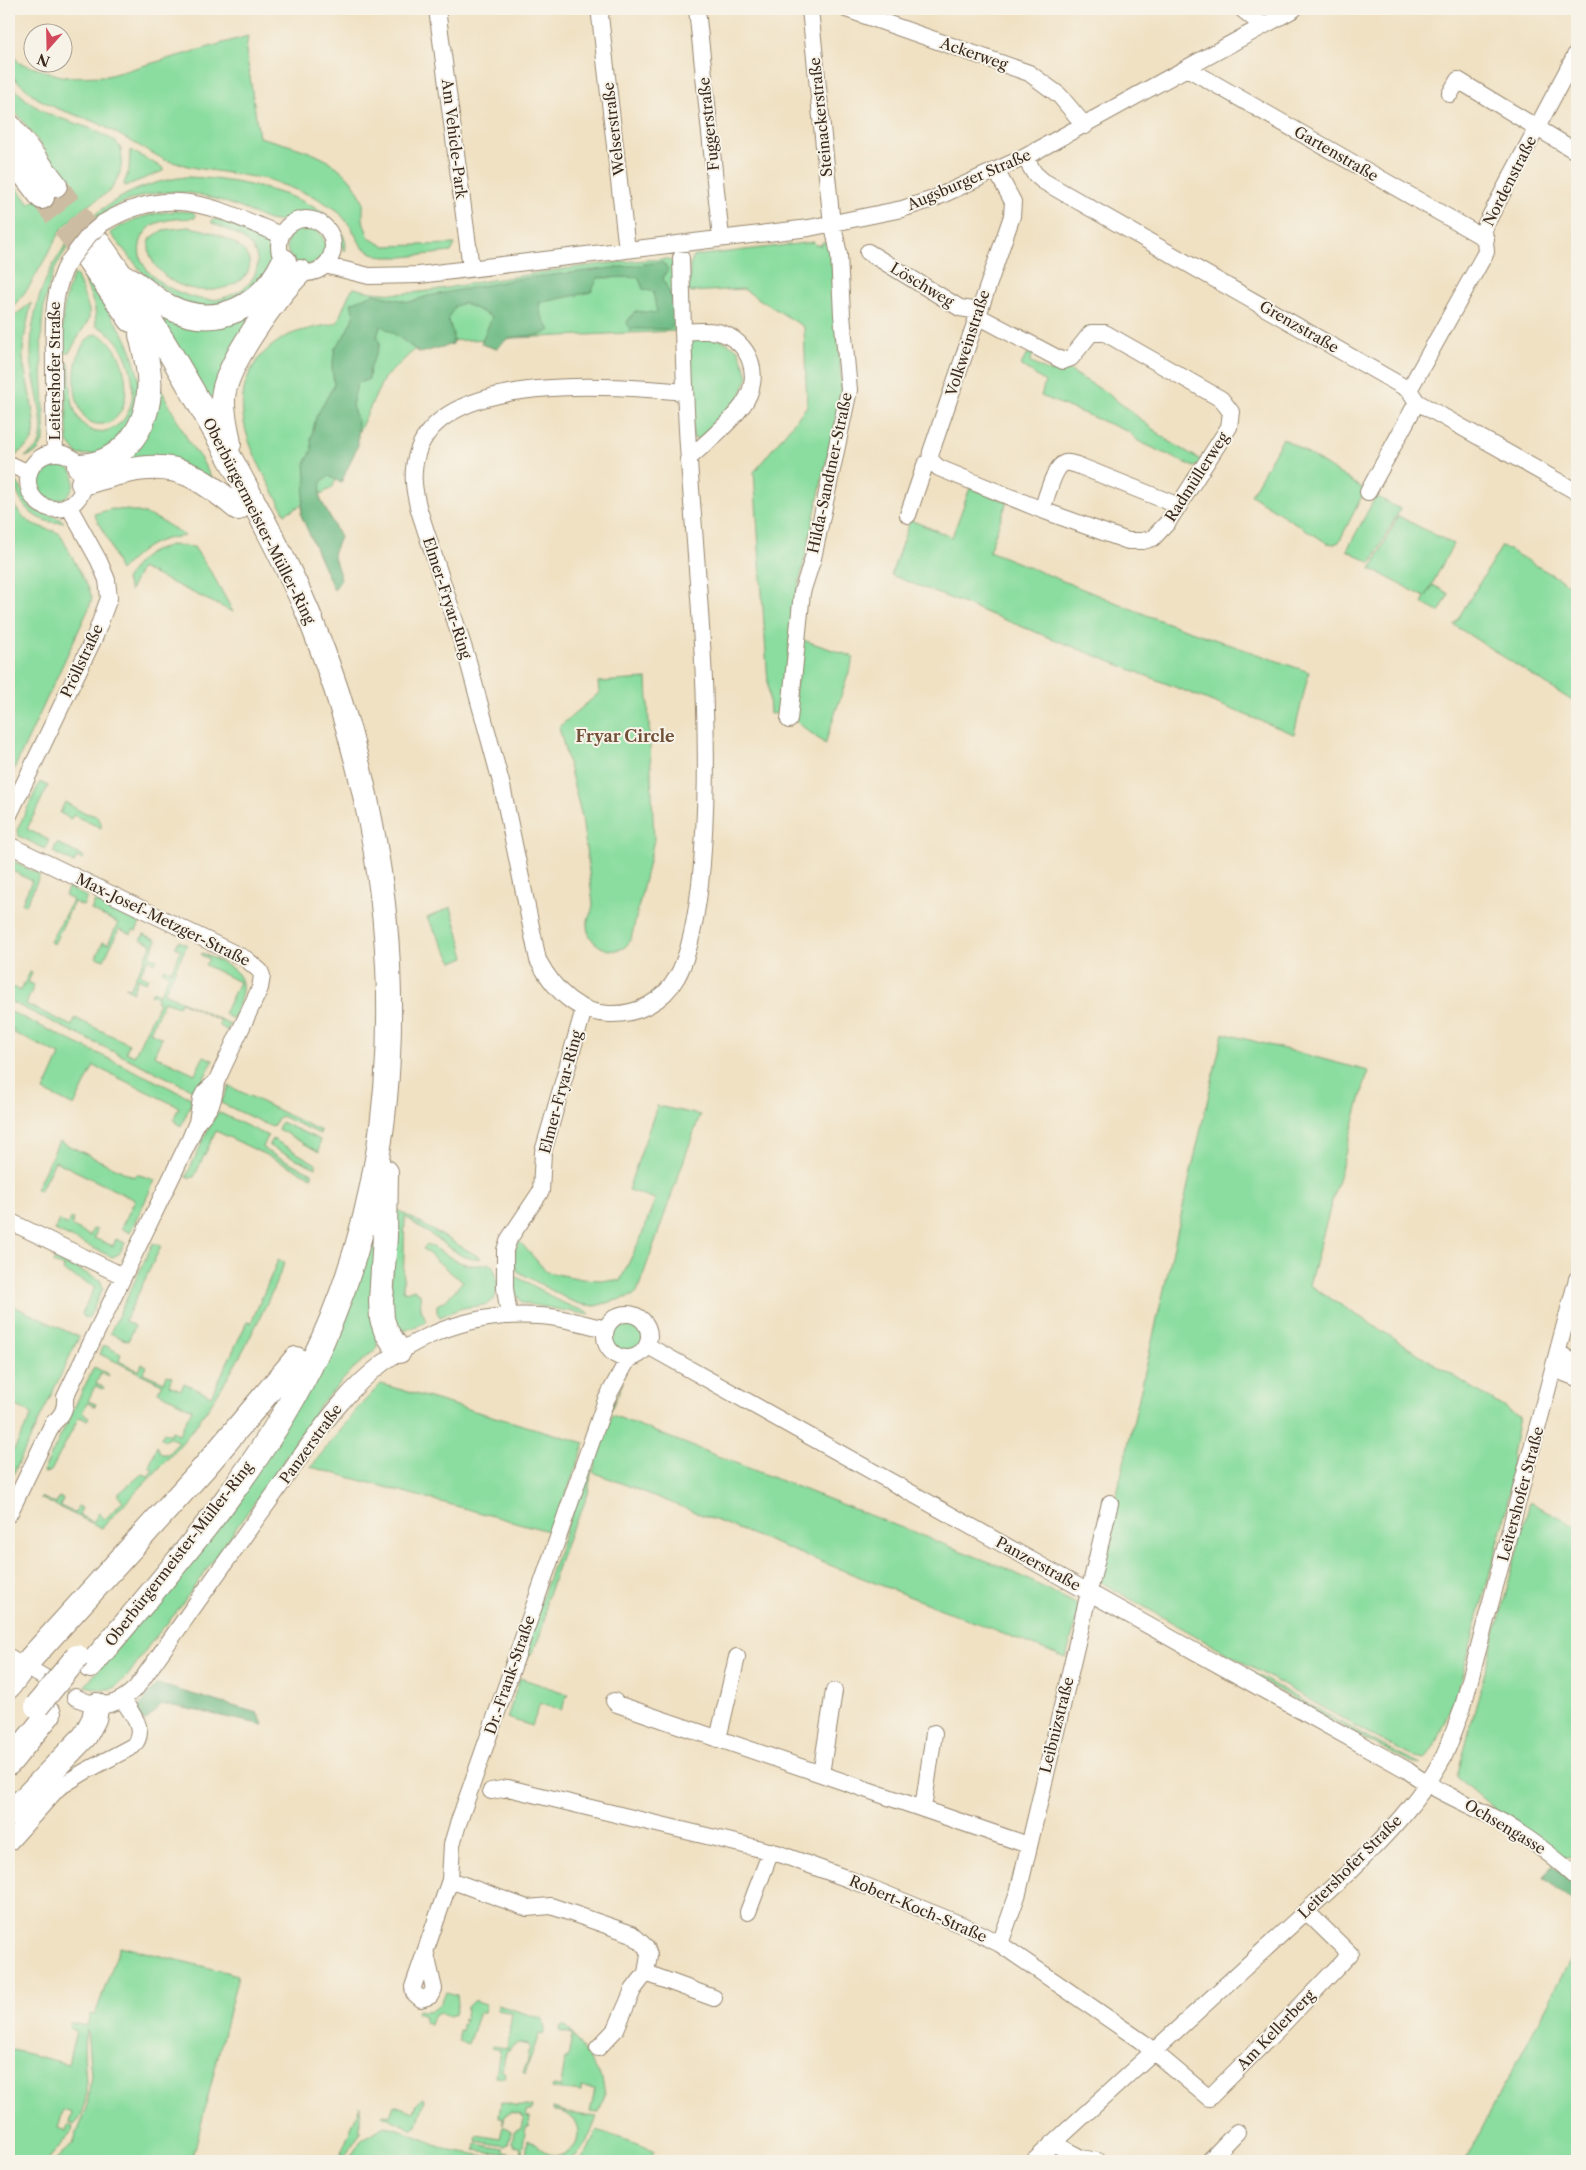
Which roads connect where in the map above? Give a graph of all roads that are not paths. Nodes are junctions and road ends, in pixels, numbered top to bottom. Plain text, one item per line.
1 (437, 9) edge
2 (602, 9) edge
3 (697, 9) edge
4 (810, 9) edge
5 (846, 9) edge
6 (1242, 9) edge
7 (1294, 9) edge
8 (1264, 26) junction
9 (1577, 52) edge
10 (1187, 68) junction
11 (1450, 94) dead end
12 (9, 126) edge
13 (1085, 126) junction
14 (1537, 127) junction
15 (1577, 152) edge
16 (9, 154) edge
17 (1025, 157) junction
18 (996, 170) junction
19 (832, 224) junction
20 (281, 235) junction
21 (720, 238) junction
22 (1486, 239) junction
23 (89, 245) junction
24 (333, 248) junction
25 (627, 250) junction
26 (868, 252) dead end
27 (680, 258) dead end
28 (325, 265) junction
29 (292, 266) junction
30 (471, 268) junction
31 (118, 270) junction
32 (396, 277) junction
33 (978, 313) junction
34 (683, 332) junction
35 (141, 335) junction
36 (685, 392) junction
37 (1413, 396) junction
38 (55, 453) junction
39 (688, 459) junction
40 (930, 460) junction
41 (231, 461) junction
42 (9, 464) edge
43 (29, 473) junction
44 (81, 475) junction
45 (1368, 492) dead end
46 (1577, 492) edge
47 (68, 505) junction
48 (1179, 506) junction
49 (238, 508) junction
50 (1042, 510) junction
51 (908, 515) dead end
52 (789, 720) dead end
53 (9, 815) edge
54 (9, 845) edge
55 (584, 1009) junction
56 (372, 1189) junction
57 (9, 1221) edge
58 (123, 1276) junction
59 (1577, 1280) edge
60 (509, 1316) junction
61 (606, 1329) junction
62 (648, 1346) junction
63 (399, 1351) junction
64 (1558, 1352) junction
65 (621, 1356) junction
66 (296, 1359) junction
67 (1577, 1365) edge
68 (1554, 1369) junction
69 (1577, 1378) edge
70 (1110, 1503) dead end
71 (9, 1514) edge
72 (1089, 1593) junction
73 (737, 1657) dead end
74 (16, 1661) edge
75 (83, 1662) junction
76 (47, 1679) dead end
77 (9, 1686) edge
78 (834, 1691) dead end
79 (124, 1700) junction
80 (86, 1701) joint
81 (614, 1701) dead end
82 (43, 1710) junction
83 (934, 1733) dead end
84 (9, 1739) edge
85 (718, 1739) junction
86 (9, 1763) edge
87 (821, 1774) junction
88 (1427, 1784) junction
89 (492, 1791) dead end
90 (924, 1809) junction
91 (9, 1815) edge
92 (9, 1843) edge
93 (1028, 1845) junction
94 (771, 1851) junction
95 (1577, 1878) edge
96 (450, 1880) junction
97 (1306, 1911) junction
98 (748, 1912) dead end
99 (1000, 1944) junction
100 (426, 1954) dead end
101 (646, 1972) junction
102 (714, 1998) dead end
103 (598, 2048) dead end
104 (1155, 2052) junction
105 (1237, 2132) dead end
106 (1053, 2143) junction
107 (1081, 2159) edge
108 (1034, 2161) edge
109 (1098, 2161) edge
110 (1209, 2161) edge

1 - 30 street, Am Vehicle-Park
2 - 25 street, Welserstraße
3 - 21 street, Fuggerstraße
4 - 19 street, Steinackerstraße
5 - 13 street, Ackerweg
6 - 8 street
7 - 8 street, Augsburger Straße
8 - 10 street, Augsburger Straße
9 - 14 street, Nordenstraße
10 - 13 street, Augsburger Straße
10 - 22 street, Gartenstraße
11 - 14 street
12 - 16 highway
13 - 17 street, Augsburger Straße
14 - 15 street
14 - 22 street, Nordenstraße
17 - 18 street, Augsburger Straße
17 - 37 street, Grenzstraße
18 - 19 street, Augsburger Straße
18 - 33 street, Volkweinstraße
19 - 21 street, Augsburger Straße
19 - 52 street, Hilda-Sandtner-Straße
20 - 23 street
20 - 24 street
20 - 29 street
21 - 25 street, Augsburger Straße
22 - 37 street, Nordenstraße
23 - 31 highway, Oberbürgermeister-Müller-Ring
23 - 35 highway, Oberbürgermeister-Müller-Ring
23 - 38 street, Leitershofer Straße
24 - 28 street
24 - 32 street
25 - 30 street, Augsburger Straße
26 - 33 street, Löschweg
27 - 34 street, Elmer-Fryar-Ring
28 - 29 street
28 - 32 street
29 - 31 highway
29 - 41 highway
30 - 32 street
31 - 41 highway, Oberbürgermeister-Müller-Ring
33 - 40 street, Volkweinstraße
33 - 48 street, Radmüllerweg
34 - 36 street, Elmer-Fryar-Ring
34 - 39 street
35 - 44 highway
35 - 49 highway, Oberbürgermeister-Müller-Ring
36 - 39 street, Elmer-Fryar-Ring
36 - 55 street, Elmer-Fryar-Ring
37 - 45 street, Nordenstraße
37 - 46 street, Grenzstraße
38 - 43 street, Leitershofer Straße
38 - 44 street, Leitershofer Straße
39 - 55 street, Elmer-Fryar-Ring
40 - 50 street, Radmüllerweg
40 - 51 street, Volkweinstraße
41 - 56 highway, Oberbürgermeister-Müller-Ring
42 - 43 street
43 - 47 street
44 - 47 street
44 - 49 highway
47 - 53 street, Pröllstraße
48 - 50 street, Radmüllerweg
48 - 50 street
49 - 56 highway, Oberbürgermeister-Müller-Ring
54 - 58 street, Max-Josef-Metzger-Straße
55 - 60 street, Elmer-Fryar-Ring
56 - 63 highway
56 - 66 highway, Oberbürgermeister-Müller-Ring
56 - 75 highway, Oberbürgermeister-Müller-Ring
57 - 58 street
58 - 71 street, Max-Josef-Metzger-Straße
59 - 64 street, Leitershofer Straße
60 - 61 street, Panzerstraße
60 - 63 street, Panzerstraße
61 - 62 street
61 - 65 street
62 - 65 street
62 - 72 street, Panzerstraße
63 - 79 street, Panzerstraße
64 - 67 street
64 - 68 street, Leitershofer Straße
65 - 96 street, Dr.-Frank-Straße
66 - 74 highway
66 - 75 highway, Oberbürgermeister-Müller-Ring
68 - 69 street
68 - 88 street, Leitershofer Straße
70 - 72 street, Leibnizstraße
72 - 88 street, Panzerstraße
72 - 93 street, Leibnizstraße
73 - 85 street
74 - 76 street
74 - 77 highway
75 - 82 highway, bridge
78 - 87 street
79 - 80 street
79 - 92 street
80 - 91 highway
81 - 85 street
82 - 84 highway
82 - 86 highway
83 - 90 street
85 - 87 street
87 - 90 street
88 - 95 street, Ochsengasse
88 - 97 street, Leitershofer Straße
89 - 94 street, Robert-Koch-Straße
90 - 93 street
93 - 99 street, Leibnizstraße
94 - 98 street
94 - 99 street, Robert-Koch-Straße
96 - 100 street, Dr.-Frank-Straße
96 - 101 street
97 - 104 street, Leitershofer Straße
97 - 104 street, Am Kellerberg
99 - 104 street, Robert-Koch-Straße
101 - 102 street
101 - 103 street
104 - 106 street, Leitershofer Straße
105 - 110 street
106 - 107 street
106 - 108 street, Leitershofer Straße
107 - 109 street

